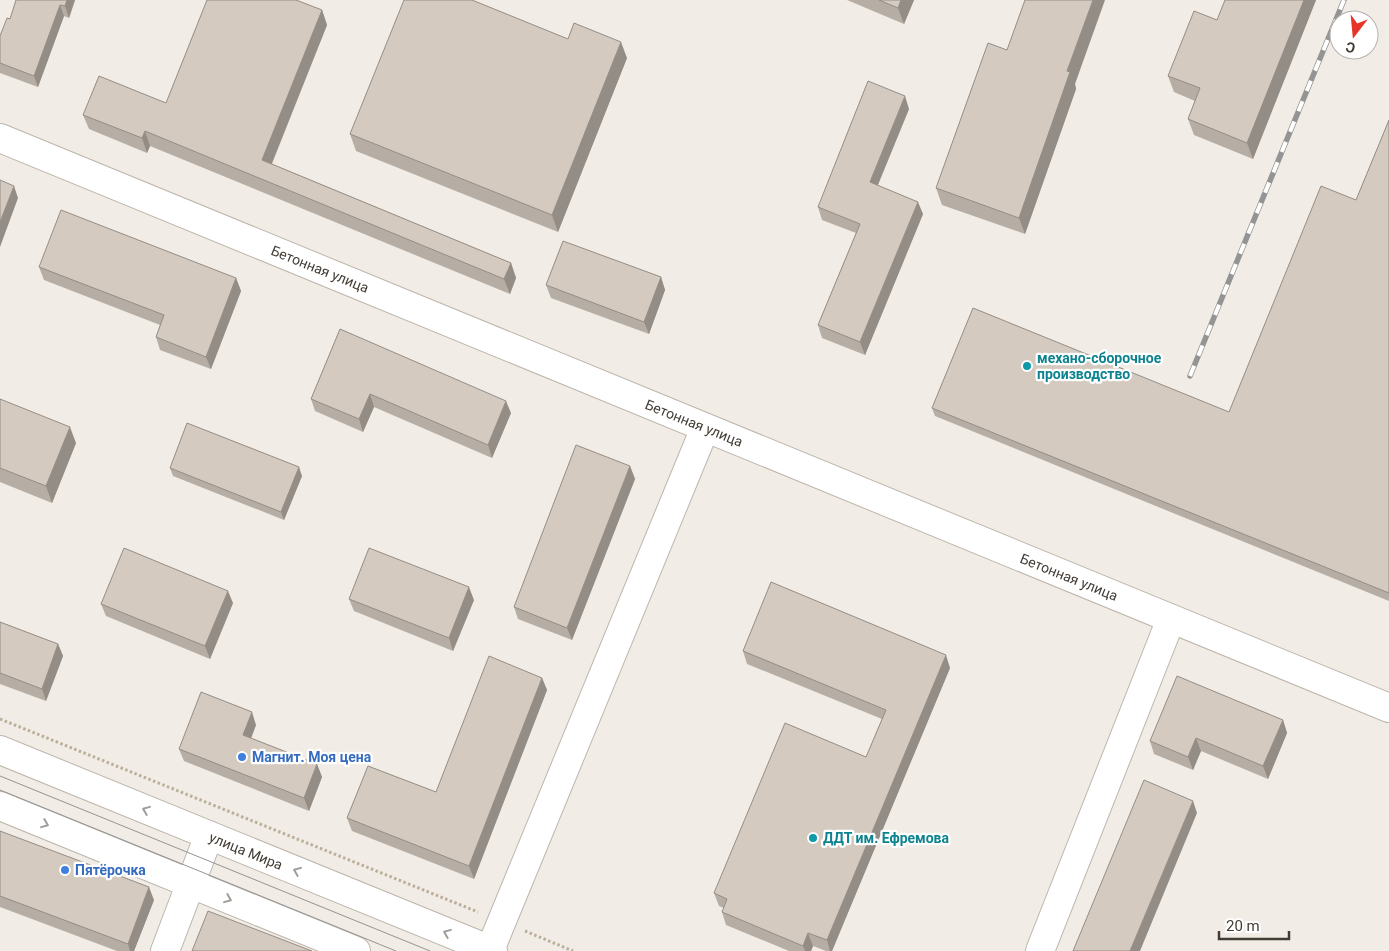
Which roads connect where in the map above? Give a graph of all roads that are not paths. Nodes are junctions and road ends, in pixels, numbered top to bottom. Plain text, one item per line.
1 (0, 138) edge
2 (705, 428) junction
3 (1172, 619) junction
4 (1389, 708) edge
5 (0, 750) edge
6 (0, 806) edge
7 (209, 835) junction
8 (190, 884) junction
9 (491, 950) edge
10 (165, 951) edge
11 (356, 951) edge
12 (1040, 951) edge

1 - 2 street, Бетонная улица
2 - 3 street, Бетонная улица
2 - 9 street
3 - 4 street, Бетонная улица
3 - 12 street
7 -> 5 street, улица Мира
6 -> 8 street
7 - 8 street
9 -> 7 street, улица Мира
8 - 10 street
8 -> 11 street

